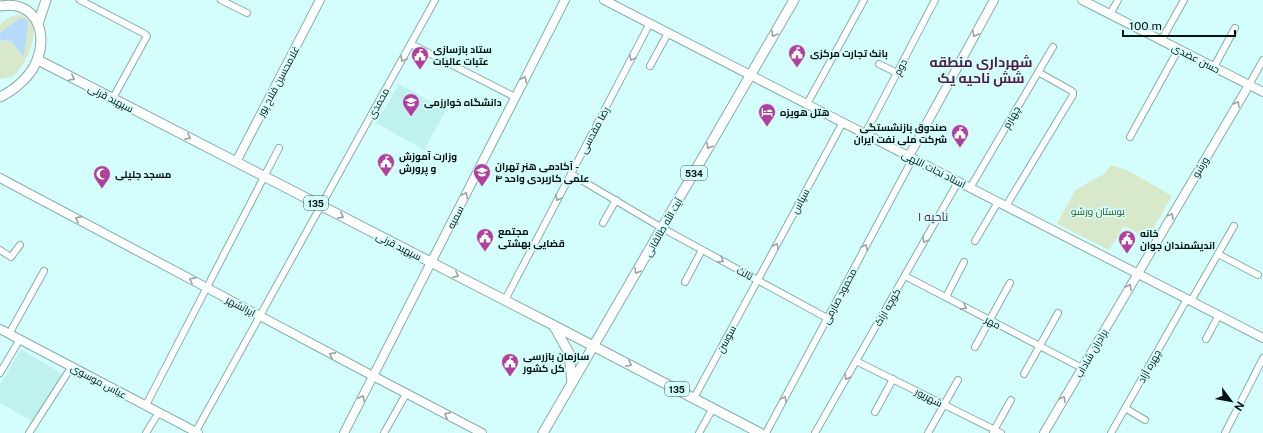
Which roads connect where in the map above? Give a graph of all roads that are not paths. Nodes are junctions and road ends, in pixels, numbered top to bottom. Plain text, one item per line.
1 (46, 0) edge
2 (80, 0) edge
3 (221, 0) edge
4 (320, 0) edge
5 (435, 0) edge
6 (565, 0) edge
7 (604, 0) edge
8 (794, 0) edge
9 (864, 0) edge
10 (935, 0) edge
11 (994, 0) edge
12 (1084, 0) edge
13 (1118, 0) edge
14 (1184, 0) edge
15 (14, 1) edge
16 (0, 6) edge
17 (247, 13) dead end
18 (1110, 14) junction
19 (39, 21) junction
20 (650, 24) junction
21 (1235, 28) dead end
22 (668, 33) junction
23 (1161, 41) junction
24 (411, 44) junction
25 (1053, 47) dead end
26 (1178, 50) junction
27 (38, 60) junction
28 (1263, 60) edge
29 (879, 64) dead end
30 (650, 66) dead end
31 (1214, 67) junction
32 (897, 72) junction
33 (1038, 72) junction
34 (750, 75) junction
35 (1248, 84) junction
36 (1263, 92) edge
37 (0, 97) edge
38 (515, 97) junction
39 (113, 98) junction
40 (807, 104) junction
41 (843, 122) junction
42 (865, 134) junction
43 (1130, 137) dead end
44 (279, 148) dead end
45 (911, 157) junction
46 (236, 162) junction
47 (571, 174) junction
48 (264, 176) junction
49 (0, 178) edge
50 (958, 182) junction
51 (970, 188) junction
52 (616, 200) junction
53 (998, 202) junction
54 (321, 206) junction
55 (1006, 206) junction
56 (603, 223) dead end
57 (1234, 226) dead end
58 (662, 228) junction
59 (975, 241) dead end
60 (20, 245) dead end
61 (0, 250) edge
62 (702, 250) junction
63 (1218, 254) junction
64 (431, 262) junction
65 (964, 262) dead end
66 (44, 271) dead end
67 (1137, 273) junction
68 (1258, 275) dead end
69 (905, 276) junction
70 (757, 280) junction
71 (685, 282) dead end
72 (1010, 283) dead end
73 (207, 288) junction
74 (946, 297) junction
75 (504, 300) junction
76 (1189, 300) junction
77 (1058, 312) dead end
78 (1219, 315) junction
79 (260, 316) junction
80 (827, 318) junction
81 (990, 320) junction
82 (553, 325) junction
83 (0, 329) edge
84 (10, 334) junction
85 (1263, 338) edge
86 (20, 339) junction
87 (1206, 339) dead end
88 (594, 346) junction
89 (1039, 346) junction
90 (975, 347) dead end
91 (1263, 358) edge
92 (856, 360) junction
93 (72, 366) junction
94 (1082, 368) junction
95 (0, 373) edge
96 (1024, 374) dead end
97 (373, 376) junction
98 (893, 379) junction
99 (958, 380) dead end
100 (572, 382) junction
101 (406, 394) junction
102 (694, 398) junction
103 (1011, 400) dead end
104 (944, 404) junction
105 (146, 405) junction
106 (713, 408) junction
107 (1125, 408) junction
108 (159, 412) junction
109 (875, 412) dead end
110 (1145, 420) dead end
111 (993, 431) edge
112 (29, 433) edge
113 (146, 433) edge
114 (196, 433) edge
115 (344, 433) edge
116 (384, 433) edge
117 (482, 433) edge
118 (543, 433) edge
119 (699, 433) edge
120 (760, 433) edge
121 (766, 433) edge
122 (815, 433) edge
123 (928, 433) edge
124 (1000, 433) edge
125 (1044, 433) edge
126 (1111, 433) edge
127 (1225, 433) edge

1 - 19 main road
2 - 39 street
3 - 17 street
4 - 46 main road, غلامحسین فلاح‌ پور
5 - 24 street, محمدی
38 -> 6 main road, سمیه
7 - 20 main road, استاد نجات اللهی
8 -> 34 main road, آیت الله طالقانی / 534
9 - 40 street
10 - 32 street, دوم
11 -> 45 main road, محمود صارمی
12 - 18 main road, حسن عضدی
13 - 18 street
14 - 23 street
15 - 16 main road
15 - 19 main road
18 - 23 main road, حسن عضدی
19 - 27 main road
20 - 22 main road, استاد نجات اللهی
20 -> 47 street, رضا مقدسی
21 - 31 street
22 - 30 street
22 - 34 main road, استاد نجات اللهی
23 - 26 main road, حسن عضدی
24 - 38 street
24 -> 54 street, محمدی
25 - 33 street, چهارم
26 - 31 main road, حسن عضدی
26 - 43 street
27 - 37 main road
27 -> 39 main road, سپهبد قرنی / 135
28 - 35 street, ورشو
29 - 32 street
31 - 35 main road, حسن عضدی
32 - 42 street, دوم
33 - 51 street, چهارم
33 - 55 street
34 - 40 main road, استاد نجات اللهی
34 -> 58 main road, آیت الله طالقانی / 534
35 - 36 main road, حسن عضدی
67 -> 35 main road, ورشو
64 -> 38 main road, سمیه
39 -> 46 main road, سپهبد قرنی / 135
40 - 41 main road, استاد نجات اللهی
41 - 42 main road, استاد نجات اللهی
70 -> 41 street, سپاس
42 - 45 main road, استاد نجات اللهی
44 - 48 street
45 - 50 main road, استاد نجات اللهی
80 -> 45 street, محمود صارمی
46 - 48 main road, سپهبد قرنی / 135
47 - 52 street, ثالث
47 -> 75 street, رضا مقدسی
48 - 54 main road, سپهبد قرنی / 135
48 - 73 street
73 -> 49 main road, ایرانشهر
50 - 51 main road, استاد نجات اللهی
50 -> 69 street, کوچه اراک
51 - 53 main road, استاد نجات اللهی
52 - 56 street
52 - 58 street, ثالث
53 - 55 main road, استاد نجات اللهی
53 - 59 street
54 -> 64 main road, سپهبد قرنی / 135
54 - 79 street, محمدی
55 - 67 main road, استاد نجات اللهی
57 - 63 street, چهره آزاد
58 - 62 street, ثالث
58 -> 88 main road, آیت الله طالقانی / 534
60 - 61 street
62 -> 70 street, ثالث
62 - 71 street
63 - 68 street
63 - 76 street, چهره آزاد
64 -> 75 main road, سپهبد قرنی / 135
64 - 97 main road, سمیه
65 - 74 street
66 - 84 street
67 - 76 main road, استاد نجات اللهی
94 -> 67 main road, برادران شاداب
69 - 74 street, مهر
69 - 92 street, کوچه اراک
70 - 80 street, ثالث
70 - 102 street, سوسن
72 - 81 street
73 - 79 main road, ایرانشهر
73 - 105 street
74 -> 81 street, مهر
75 - 82 main road, سپهبد قرنی / 135
76 - 78 main road, استاد نجات اللهی
76 - 107 street, چهره آزاد
77 - 89 street
78 - 85 main road, استاد نجات اللهی
78 - 87 street
97 -> 79 main road, ایرانشهر
79 - 114 street, محمدی
121 -> 80 street, محمود صارمی
81 - 89 street, مهر
81 - 90 street
82 - 88 main road, سپهبد قرنی / 135
82 - 100 main road
83 - 84 main road, عباس موسوی
84 - 86 main road, عباس موسوی
86 - 93 main road, عباس موسوی
86 - 95 street
88 - 100 main road, آیت الله طالقانی / 534
88 -> 102 main road, سپهبد قرنی / 135
89 - 94 street, مهر
89 - 96 street
91 - 127 street
92 - 98 street, شهریور
92 -> 122 street, کوچه اراک
93 - 105 main road, عباس موسوی
93 - 112 street
125 -> 94 main road, برادران شاداب
97 - 101 main road, ایرانشهر
115 -> 97 main road, سمیه
98 - 104 street, شهریور
98 - 109 street
99 - 104 street
100 - 118 main road, آیت الله طالقانی / 534
101 - 116 street
117 -> 101 main road, ایرانشهر
102 - 106 main road, سپهبد قرنی / 135
103 - 111 street
104 - 111 street, شهریور
104 - 123 street
105 - 108 main road, عباس موسوی
106 - 119 street
106 - 120 main road, سپهبد قرنی / 135
107 - 110 street
107 - 126 street, چهره آزاد
108 - 113 street
108 - 114 main road, عباس موسوی
111 - 124 street, شهریور

